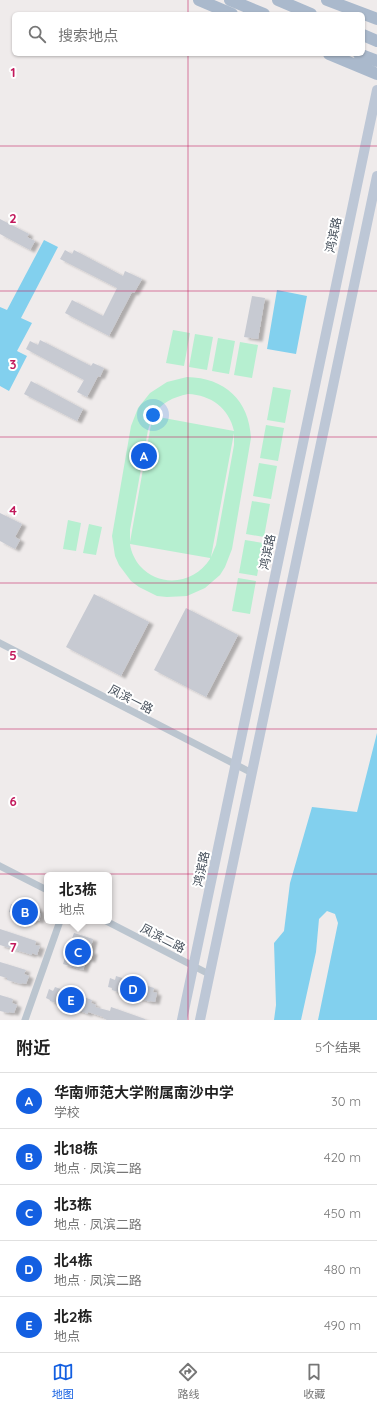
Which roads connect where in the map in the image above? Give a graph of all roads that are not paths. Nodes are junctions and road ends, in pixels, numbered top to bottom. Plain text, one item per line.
1 (198, 0) edge
2 (230, 0) edge
3 (278, 0) edge
4 (327, 0) edge
5 (227, 12) edge
6 (259, 12) edge
7 (306, 12) edge
8 (358, 12) edge
9 (365, 15) edge
10 (377, 19) edge
11 (365, 37) edge
12 (377, 41) edge
13 (334, 56) edge
14 (364, 56) edge
15 (377, 61) edge
16 (377, 74) edge
17 (377, 90) edge
18 (377, 176) edge
19 (0, 643) edge
20 (236, 765) junction
21 (252, 773) junction
22 (0, 866) edge
23 (44, 888) edge
24 (59, 924) edge
25 (112, 924) edge
26 (194, 966) junction
27 (209, 974) junction
28 (25, 1020) edge
29 (182, 1020) edge
30 (200, 1020) edge

1 - 5 main road
2 - 6 main road
3 - 7 main road
4 - 8 main road
9 - 10 main road
11 - 12 main road
13 - 16 main road
14 - 15 main road
17 - 20 street, 鸿滨路
18 - 21 street
19 - 20 street, 凤滨一路
20 - 21 street, 凤滨一路
20 - 26 street, 鸿滨路
21 - 27 street
22 - 23 street
24 - 28 street
25 - 26 street, 凤滨二路
26 - 27 street, 凤滨二路
26 - 29 street, 鸿滨路
27 - 30 street

